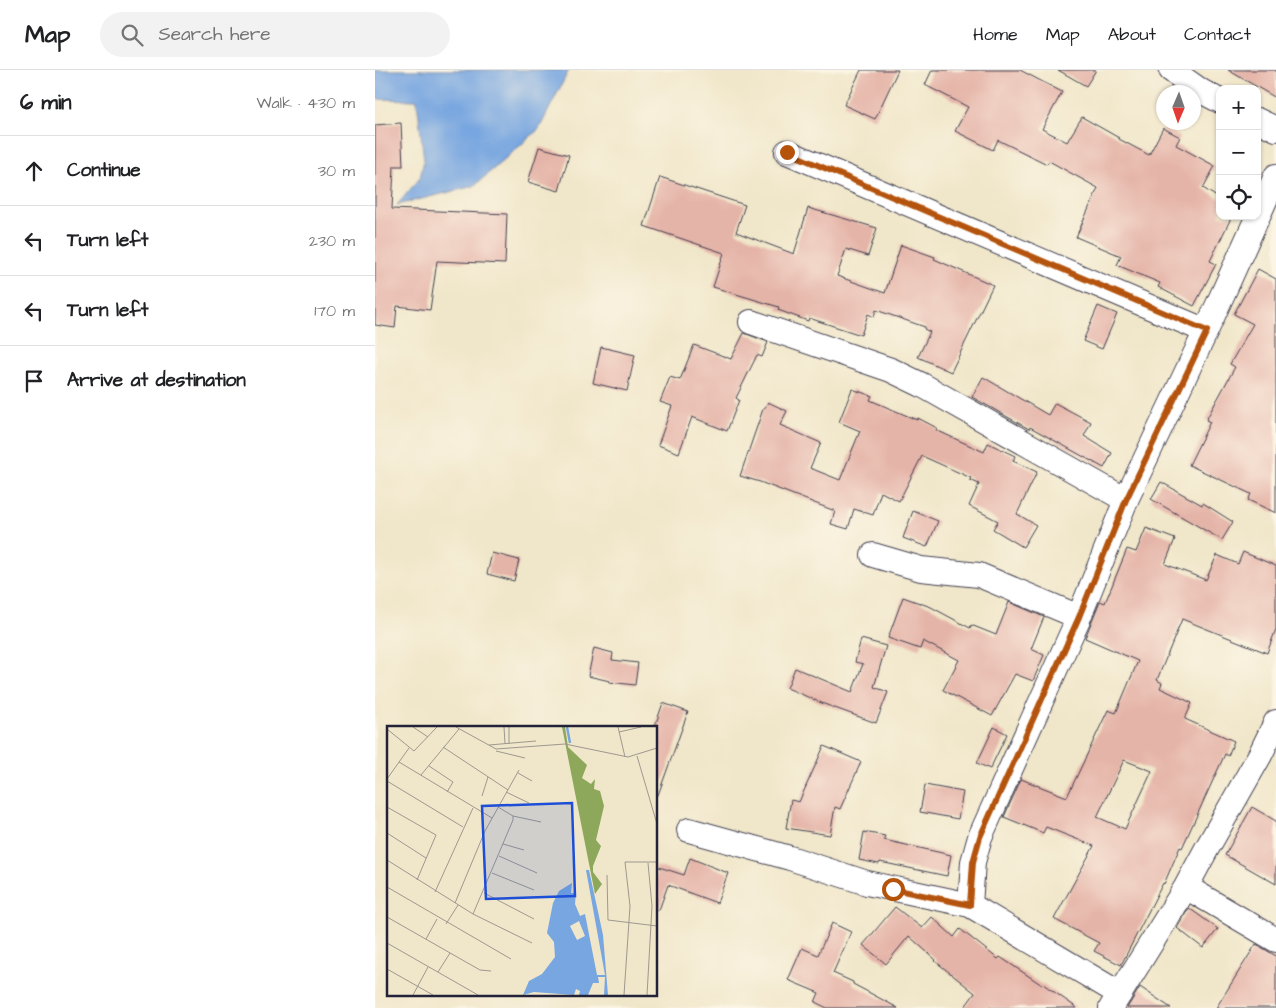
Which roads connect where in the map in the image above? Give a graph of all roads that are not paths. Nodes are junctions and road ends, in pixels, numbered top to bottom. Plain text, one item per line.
1 (1171, 70) edge
2 (1216, 99) edge
3 (1261, 122) edge
4 (1276, 129) edge
5 (787, 152) dead end
6 (1276, 176) edge
7 (751, 322) dead end
8 (1207, 331) junction
9 (1126, 500) junction
10 (873, 554) dead end
11 (1079, 617) junction
12 (1276, 722) edge
13 (689, 830) dead end
14 (1187, 887) junction
15 (970, 905) junction
16 (1276, 940) edge
17 (1116, 1001) edge

1 - 2 street
3 - 4 street
5 - 8 street
6 - 8 street
7 - 9 street
8 - 9 street
9 - 11 street
10 - 11 street
11 - 15 street
12 - 14 street
13 - 15 street
14 - 16 street
14 - 17 street
15 - 17 street

